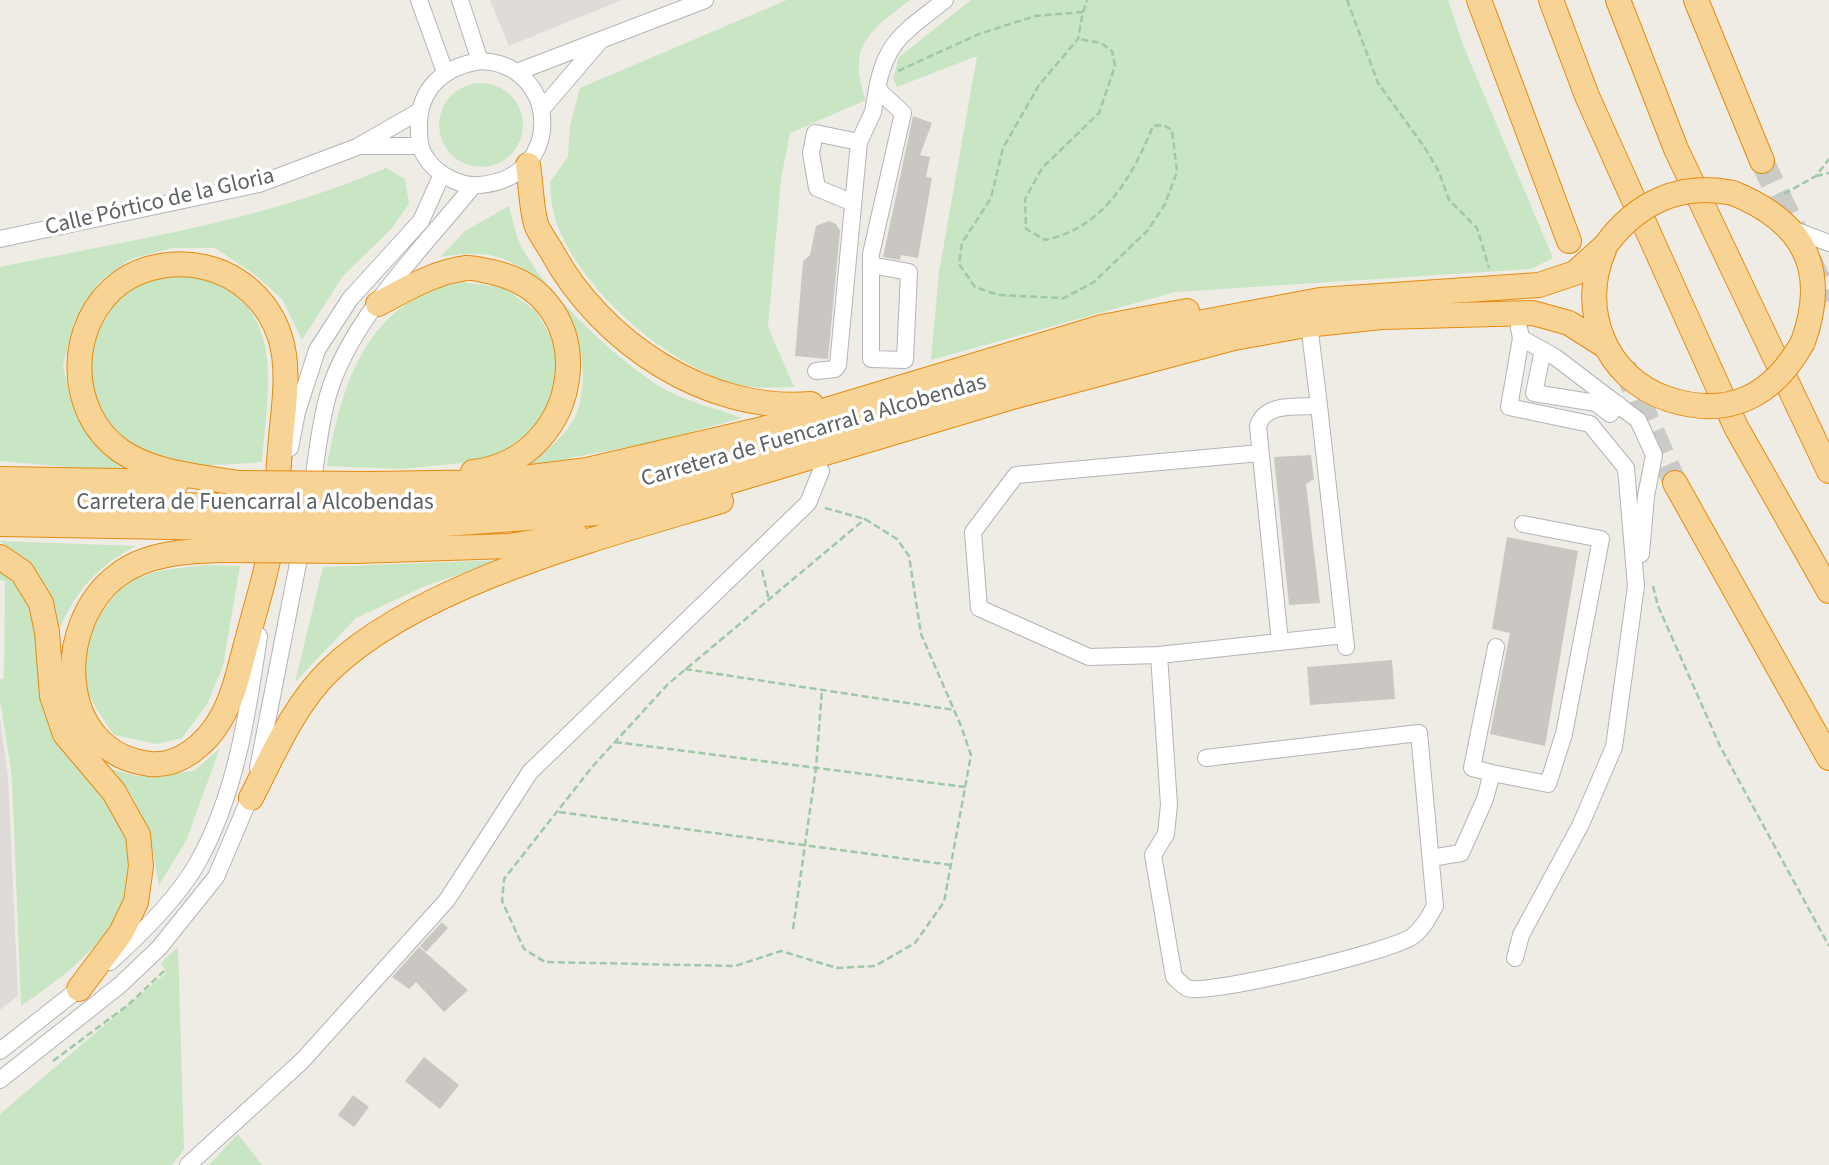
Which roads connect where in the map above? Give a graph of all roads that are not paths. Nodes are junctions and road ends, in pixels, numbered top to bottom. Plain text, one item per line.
1 (419, 0) edge
2 (460, 0) edge
3 (705, 0) edge
4 (945, 0) edge
5 (1479, 0) edge
6 (1552, 0) edge
7 (1618, 0) edge
8 (1696, 0) edge
9 (602, 38) junction
10 (480, 61) junction
11 (445, 72) junction
12 (517, 72) junction
13 (878, 84) junction
14 (541, 110) junction
15 (418, 112) junction
16 (859, 142) junction
17 (357, 146) junction
18 (419, 146) junction
19 (1762, 160) tunnel mouth
20 (528, 165) junction
21 (442, 174) junction
22 (473, 186) junction
23 (851, 202) junction
24 (1788, 227) junction
25 (0, 239) edge
26 (1569, 241) dead end
27 (1829, 243) edge
28 (1605, 246) junction
29 (1805, 254) junction
30 (1829, 262) edge
31 (871, 265) junction
32 (1320, 300) junction
33 (377, 304) junction
34 (1309, 324) junction
35 (1519, 326) junction
36 (1829, 329) edge
37 (1803, 342) junction
38 (1605, 346) junction
39 (1543, 350) junction
40 (817, 371) dead end
41 (1009, 398) junction
42 (850, 401) junction
43 (1618, 404) junction
44 (1319, 405) junction
45 (1260, 453) junction
46 (821, 471) junction
47 (1829, 471) edge
48 (0, 479) edge
49 (1675, 483) tunnel mouth
50 (372, 484) junction
51 (0, 502) edge
52 (229, 517) junction
53 (0, 524) edge
54 (1523, 524) dead end
55 (642, 525) junction
56 (362, 530) junction
57 (272, 541) junction
58 (0, 557) edge
59 (1644, 584) junction
60 (1829, 591) edge
61 (1280, 642) junction
62 (1496, 648) dead end
63 (1159, 655) junction
64 (1206, 758) dead end
65 (1829, 758) edge
66 (1492, 773) junction
67 (251, 798) junction
68 (1431, 859) junction
69 (1514, 958) dead end
70 (79, 989) junction
71 (0, 1051) edge
72 (0, 1080) edge
73 (188, 1165) edge

1 - 11 street
2 - 10 street
3 - 9 street
4 - 13 street
5 - 26 highway
6 - 60 highway
7 - 47 highway
8 - 19 highway
9 - 12 street
9 - 14 street
10 - 11 street
10 - 12 street
11 - 15 street
12 - 14 street
13 - 16 street
13 - 31 street
14 - 20 street
15 - 17 street, Calle Pórtico de la Gloria
15 - 18 street
16 - 23 street
16 - 23 street
17 - 18 street, Calle Pórtico de la Gloria
17 - 25 street, Calle Pórtico de la Gloria
18 - 21 street
20 - 22 street
20 - 42 highway
21 - 22 street
21 - 57 street
22 - 33 street
23 - 40 street
24 - 27 street
24 - 28 highway, bridge
24 - 29 highway
28 - 32 highway, Carretera de Fuencarral a Alcobendas
28 - 38 highway
29 - 30 highway
29 - 37 highway
31 - 31 street
32 - 42 highway
32 - 56 highway, Carretera de Fuencarral a Alcobendas
33 - 50 highway
33 - 67 street
34 - 35 highway, Carretera de Fuencarral a Alcobendas
34 - 41 highway, Carretera de Fuencarral a Alcobendas
34 - 44 street
35 - 38 highway, Carretera de Fuencarral a Alcobendas
35 - 39 street
35 - 59 street
36 - 37 highway
37 - 38 highway, bridge
39 - 43 street
39 - 43 street
41 - 46 highway
41 - 56 highway, Carretera de Fuencarral a Alcobendas
42 - 50 highway
43 - 59 street
44 - 45 street
44 - 61 street
45 - 61 street
45 - 63 street
46 - 55 highway
46 - 73 street
48 - 52 highway
49 - 65 highway
50 - 52 highway, bridge
51 - 52 highway, Carretera de Fuencarral a Alcobendas
52 - 53 highway
52 - 56 highway, Carretera de Fuencarral a Alcobendas, bridge
52 - 56 highway, bridge
52 - 57 highway
52 - 57 highway
54 - 66 street
55 - 56 highway
55 - 67 highway
57 - 70 street
58 - 70 highway
59 - 69 street
61 - 63 street
62 - 66 street
63 - 68 street
64 - 68 street
66 - 68 street
67 - 72 street
70 - 71 street

